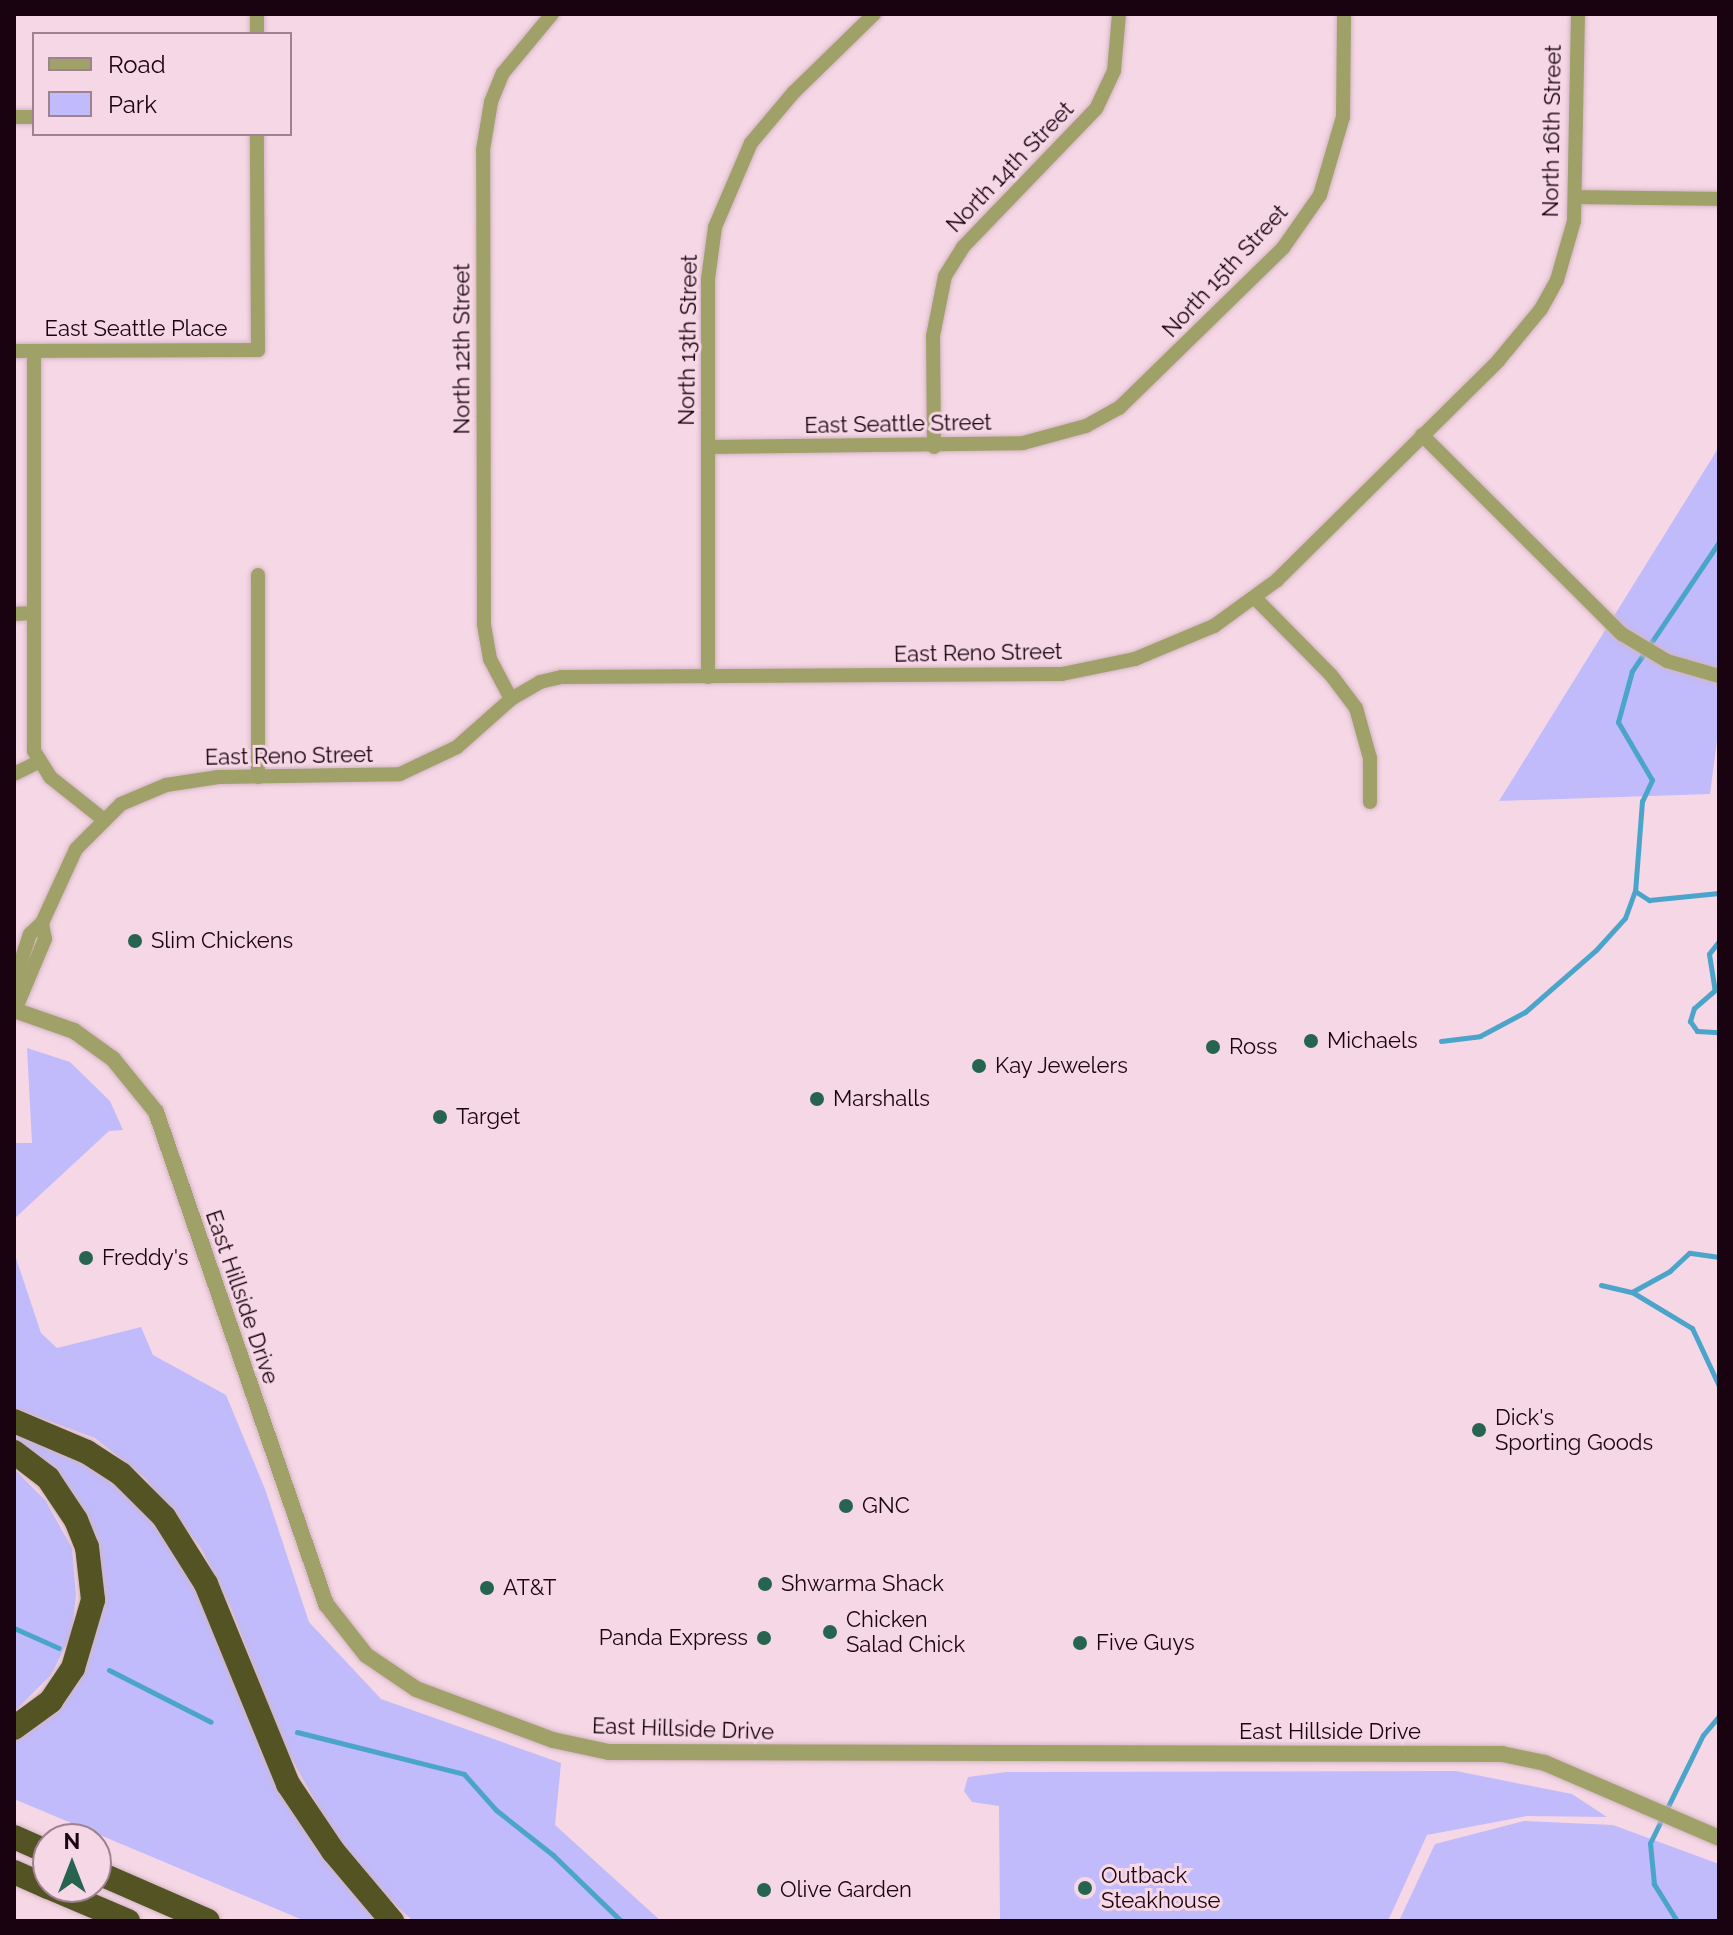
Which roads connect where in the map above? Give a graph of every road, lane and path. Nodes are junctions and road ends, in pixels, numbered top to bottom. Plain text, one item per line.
1 (552, 14) edge
2 (874, 14) edge
3 (1119, 14) edge
4 (1344, 14) edge
5 (1578, 14) edge
6 (257, 136) edge
7 (1577, 197) junction
8 (1719, 199) edge
9 (14, 351) edge
10 (34, 351) junction
11 (1086, 426) joint
12 (1422, 435) junction
13 (708, 447) junction
14 (934, 447) junction
15 (258, 575) dead end
16 (1255, 598) junction
17 (33, 613) junction
18 (14, 614) edge
19 (1719, 676) edge
20 (708, 677) junction
21 (511, 699) junction
22 (37, 763) junction
23 (14, 774) edge
24 (258, 777) junction
25 (1370, 802) dead end
26 (103, 819) junction
27 (14, 1010) edge
28 (14, 1421) edge
29 (14, 1452) edge
30 (14, 1728) edge
31 (1719, 1838) edge
32 (112, 1879) edge
33 (86, 1903) edge
34 (128, 1921) edge
35 (208, 1921) edge
36 (392, 1921) edge

1 - 21 street, North 12th Street
2 - 13 street, North 13th Street
3 - 14 street, North 14th Street
4 - 11 street, North 15th Street
5 - 7 street, North 16th Street
6 - 10 street, East Seattle Place
7 - 8 street
7 - 12 street, North 16th Street
9 - 10 street, East Seattle Place
10 - 17 street
11 - 14 street, East Seattle Street
12 - 16 street, East Reno Street
12 - 19 street
13 - 14 street, East Seattle Street
13 - 20 street, North 13th Street
15 - 24 street
16 - 20 street, East Reno Street
16 - 25 street
17 - 18 street
17 - 22 street
20 - 21 street, East Reno Street
21 - 24 street, East Reno Street
22 - 23 street
22 - 26 street
24 - 26 street, East Reno Street
26 - 27 street, East Reno Street
27 - 31 street, East Hillside Drive
28 - 36 highway
29 - 30 highway
32 - 35 highway
33 - 34 highway

